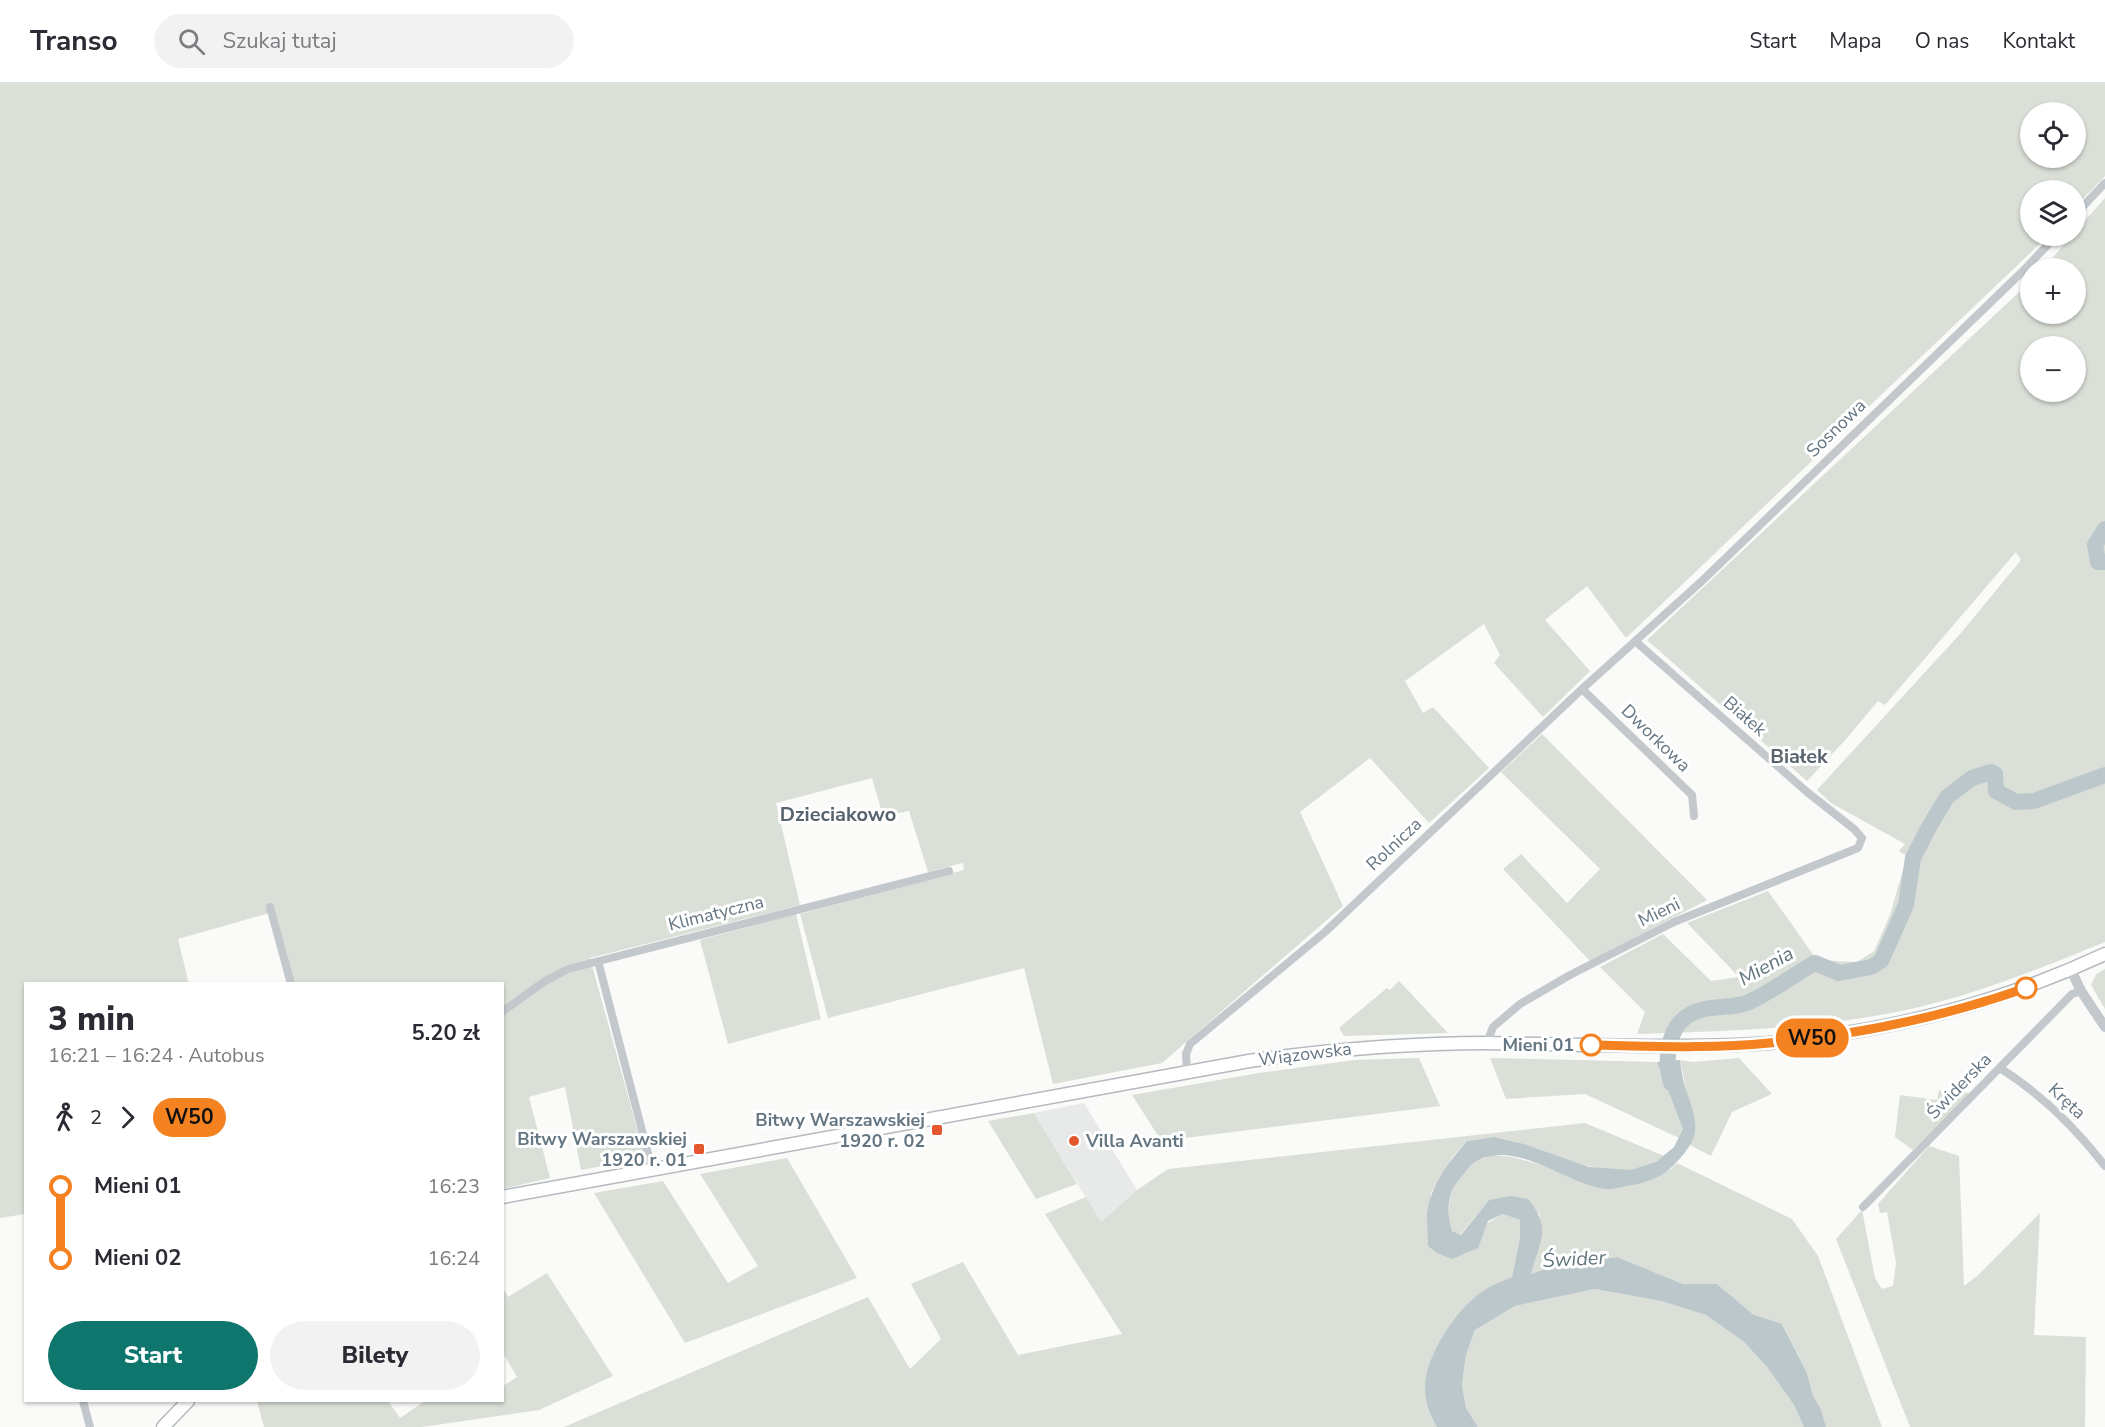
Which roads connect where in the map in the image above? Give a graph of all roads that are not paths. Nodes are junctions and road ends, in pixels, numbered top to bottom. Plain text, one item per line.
1 (2105, 183) edge
2 (2086, 203) edge
3 (2047, 246) edge
4 (1635, 641) junction
5 (1582, 689) junction
6 (1694, 816) dead end
7 (1862, 838) joint
8 (949, 871) dead end
9 (270, 907) dead end
10 (2105, 954) edge
11 (598, 961) junction
12 (2071, 970) junction
13 (290, 982) edge
14 (2080, 991) junction
15 (504, 1011) edge
16 (2105, 1027) edge
17 (1487, 1043) junction
18 (2000, 1068) junction
19 (1187, 1072) junction
20 (2105, 1166) edge
21 (652, 1169) junction
22 (504, 1197) edge
23 (1863, 1207) dead end
24 (83, 1402) edge
25 (187, 1402) edge
26 (90, 1427) edge
27 (163, 1427) edge

1 - 2 street
3 - 4 street, Sosnowa
4 - 5 street, Rolnicza
4 - 7 street, Białek
5 - 6 street, Dworkowa
5 - 19 street, Rolnicza
7 - 17 street, Mieni
8 - 11 street, Klimatyczna
9 - 13 street
10 - 12 main road, Wiązowska
11 - 15 street, Klimatyczna
11 - 21 street
12 - 14 street
12 - 17 main road, Wiązowska
14 - 16 street
14 - 18 street, Świderska
17 - 19 main road, Wiązowska
18 - 20 street, Kręta
18 - 23 street, Świderska
19 - 21 main road, Wiązowska
21 - 22 main road, Wiązowska
24 - 26 street
25 - 27 main road

